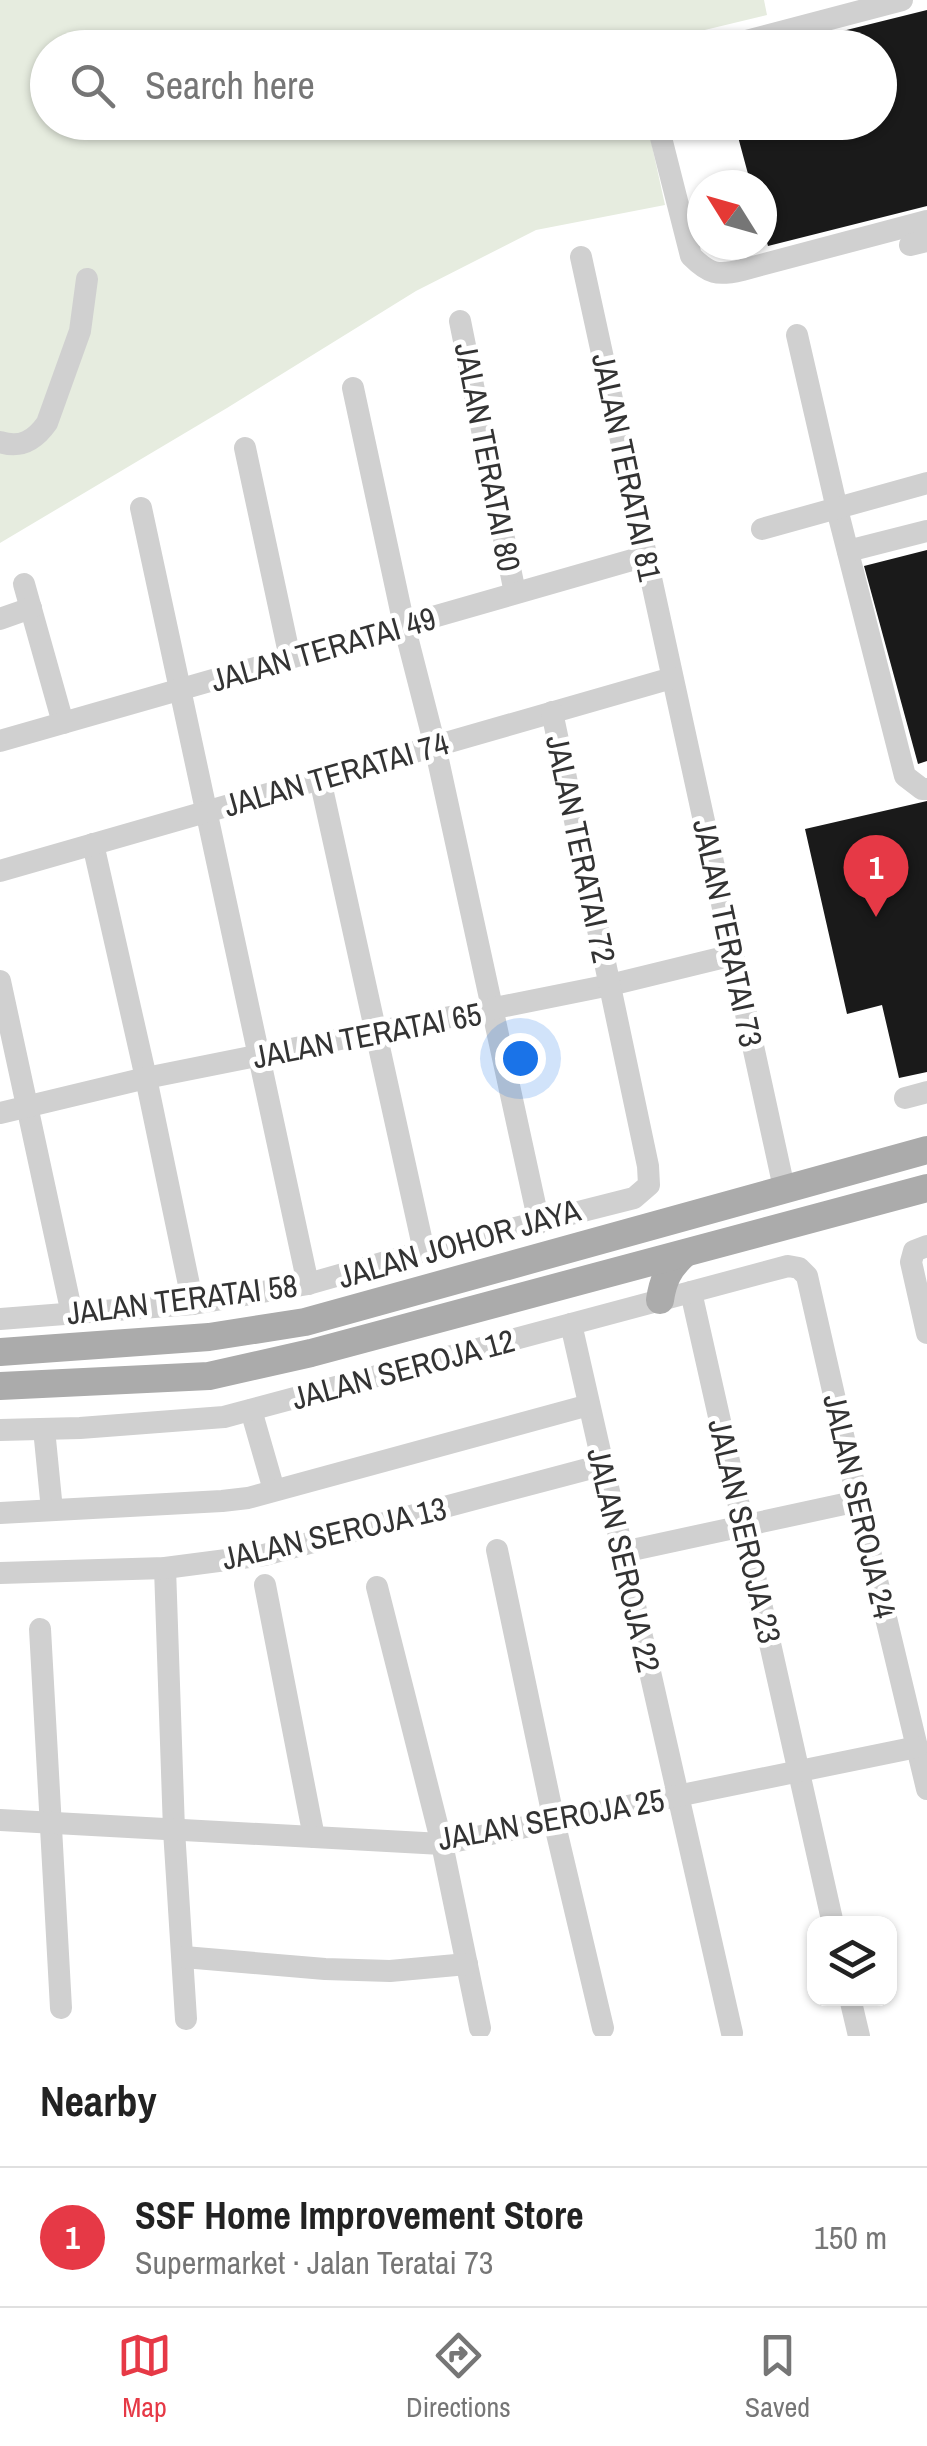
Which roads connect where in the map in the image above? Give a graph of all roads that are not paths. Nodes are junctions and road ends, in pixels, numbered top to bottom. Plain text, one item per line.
1 (902, 0) edge
2 (788, 30) edge
3 (662, 140) edge
4 (927, 220) edge
5 (581, 258) dead end
6 (87, 278) dead end
7 (460, 320) dead end
8 (797, 336) dead end
9 (353, 388) dead end
10 (0, 442) edge
11 (246, 448) dead end
12 (927, 483) edge
13 (141, 508) dead end
14 (837, 509) junction
15 (762, 529) dead end
16 (927, 531) edge
17 (848, 551) junction
18 (646, 556) junction
19 (24, 584) dead end
20 (515, 593) junction
21 (31, 608) junction
22 (0, 619) edge
23 (404, 625) junction
24 (290, 658) junction
25 (672, 678) junction
26 (180, 690) junction
27 (552, 712) junction
28 (63, 723) junction
29 (0, 741) edge
30 (435, 746) junction
31 (320, 779) junction
32 (927, 789) edge
33 (206, 812) junction
34 (92, 844) junction
35 (0, 871) edge
36 (733, 954) junction
37 (0, 981) edge
38 (610, 985) junction
39 (492, 1010) junction
40 (376, 1033) junction
41 (259, 1056) junction
42 (146, 1078) junction
43 (27, 1107) junction
44 (0, 1113) edge
45 (927, 1150) edge
46 (648, 1185) joint
47 (784, 1188) junction
48 (927, 1188) edge
49 (539, 1223) junction
50 (927, 1246) edge
51 (424, 1252) junction
52 (684, 1254) junction
53 (799, 1268) joint
54 (308, 1284) junction
55 (691, 1292) junction
56 (660, 1300) junction
57 (193, 1304) junction
58 (72, 1314) junction
59 (0, 1319) edge
60 (571, 1324) junction
61 (927, 1333) edge
62 (0, 1352) edge
63 (0, 1386) edge
64 (589, 1405) junction
65 (251, 1410) junction
66 (44, 1429) junction
67 (0, 1430) edge
68 (603, 1465) junction
69 (274, 1490) junction
70 (858, 1501) junction
71 (52, 1510) junction
72 (0, 1513) edge
73 (744, 1526) junction
74 (497, 1550) dead end
75 (622, 1552) junction
76 (165, 1568) junction
77 (0, 1573) edge
78 (265, 1585) dead end
79 (378, 1586) dead end
80 (40, 1629) dead end
81 (917, 1747) junction
82 (799, 1771) junction
83 (927, 1789) edge
84 (678, 1796) junction
85 (0, 1820) edge
86 (554, 1822) junction
87 (52, 1823) junction
88 (174, 1830) junction
89 (314, 1837) junction
90 (442, 1844) junction
91 (832, 1916) edge
92 (184, 1958) junction
93 (467, 1964) junction
94 (852, 2006) edge
95 (61, 2008) dead end
96 (186, 2019) dead end
97 (480, 2028) dead end
98 (603, 2028) dead end
99 (732, 2033) dead end
100 (859, 2036) edge

1 - 2 street
3 - 4 street
5 - 18 street, JALAN TERATAI 81
6 - 10 street
7 - 20 street, JALAN TERATAI 80
8 - 14 street
9 - 23 street
11 - 24 street
12 - 14 street
13 - 26 street
14 - 15 street
14 - 17 street
16 - 17 street
17 - 32 street
18 - 20 street, JALAN TERATAI 49
18 - 25 street, JALAN TERATAI 81
19 - 21 street
20 - 23 street, JALAN TERATAI 49
21 - 22 street
21 - 28 street
23 - 24 street, JALAN TERATAI 49
23 - 30 street
24 - 26 street, JALAN TERATAI 49
25 - 27 street, JALAN TERATAI 74
25 - 36 street, JALAN TERATAI 73
26 - 28 street, JALAN TERATAI 49
26 - 33 street
27 - 30 street, JALAN TERATAI 74
27 - 38 street, JALAN TERATAI 72
28 - 29 street, JALAN TERATAI 49
30 - 31 street, JALAN TERATAI 74
30 - 39 street
31 - 33 street, JALAN TERATAI 74
31 - 40 street
33 - 34 street, JALAN TERATAI 74
33 - 41 street
34 - 35 street, JALAN TERATAI 74
34 - 42 street
36 - 38 street, JALAN TERATAI 65
36 - 47 street, JALAN TERATAI 73
37 - 43 street
38 - 39 street, JALAN TERATAI 65
38 - 46 street, JALAN TERATAI 72
39 - 40 street, JALAN TERATAI 65
39 - 49 street
40 - 41 street, JALAN TERATAI 65
40 - 51 street
41 - 42 street, JALAN TERATAI 65
41 - 54 street
42 - 43 street, JALAN TERATAI 65
42 - 57 street
43 - 44 street, JALAN TERATAI 65
43 - 58 street
45 - 47 main road, JALAN JOHOR JAYA
46 - 49 street, JALAN TERATAI 58
47 - 62 main road, JALAN JOHOR JAYA
48 - 52 main road, JALAN JOHOR JAYA
49 - 51 street, JALAN TERATAI 58
50 - 61 street
51 - 54 street, JALAN TERATAI 58
52 - 56 main road
52 - 63 main road, JALAN JOHOR JAYA
53 - 55 street, JALAN SEROJA 12
53 - 70 street, JALAN SEROJA 24
54 - 57 street, JALAN TERATAI 58
55 - 56 street, JALAN SEROJA 12
55 - 73 street, JALAN SEROJA 23
56 - 60 street, JALAN SEROJA 12
57 - 58 street, JALAN TERATAI 58
58 - 59 street, JALAN TERATAI 58
60 - 64 street, JALAN SEROJA 22
60 - 65 street, JALAN SEROJA 12
64 - 68 street, JALAN SEROJA 22
64 - 69 street
65 - 66 street, JALAN SEROJA 12
65 - 69 street
66 - 67 street, JALAN SEROJA 12
66 - 71 street
68 - 75 street, JALAN SEROJA 22
68 - 76 street, JALAN SEROJA 13
69 - 71 street
70 - 73 street
70 - 81 street, JALAN SEROJA 24
71 - 72 street
73 - 75 street
73 - 82 street, JALAN SEROJA 23
74 - 86 street
75 - 84 street, JALAN SEROJA 22
76 - 77 street, JALAN SEROJA 13
76 - 88 street
78 - 89 street
79 - 90 street
80 - 87 street
81 - 82 street, JALAN SEROJA 25
81 - 83 street, JALAN SEROJA 24
82 - 84 street, JALAN SEROJA 25
82 - 91 street, JALAN SEROJA 23
84 - 86 street, JALAN SEROJA 25
84 - 99 street, JALAN SEROJA 22
85 - 87 street, JALAN SEROJA 25
86 - 90 street, JALAN SEROJA 25
86 - 98 street
87 - 88 street, JALAN SEROJA 25
87 - 95 street
88 - 89 street, JALAN SEROJA 25
88 - 92 street
89 - 90 street, JALAN SEROJA 25
90 - 93 street
92 - 93 street
92 - 96 street
93 - 97 street
94 - 100 street

